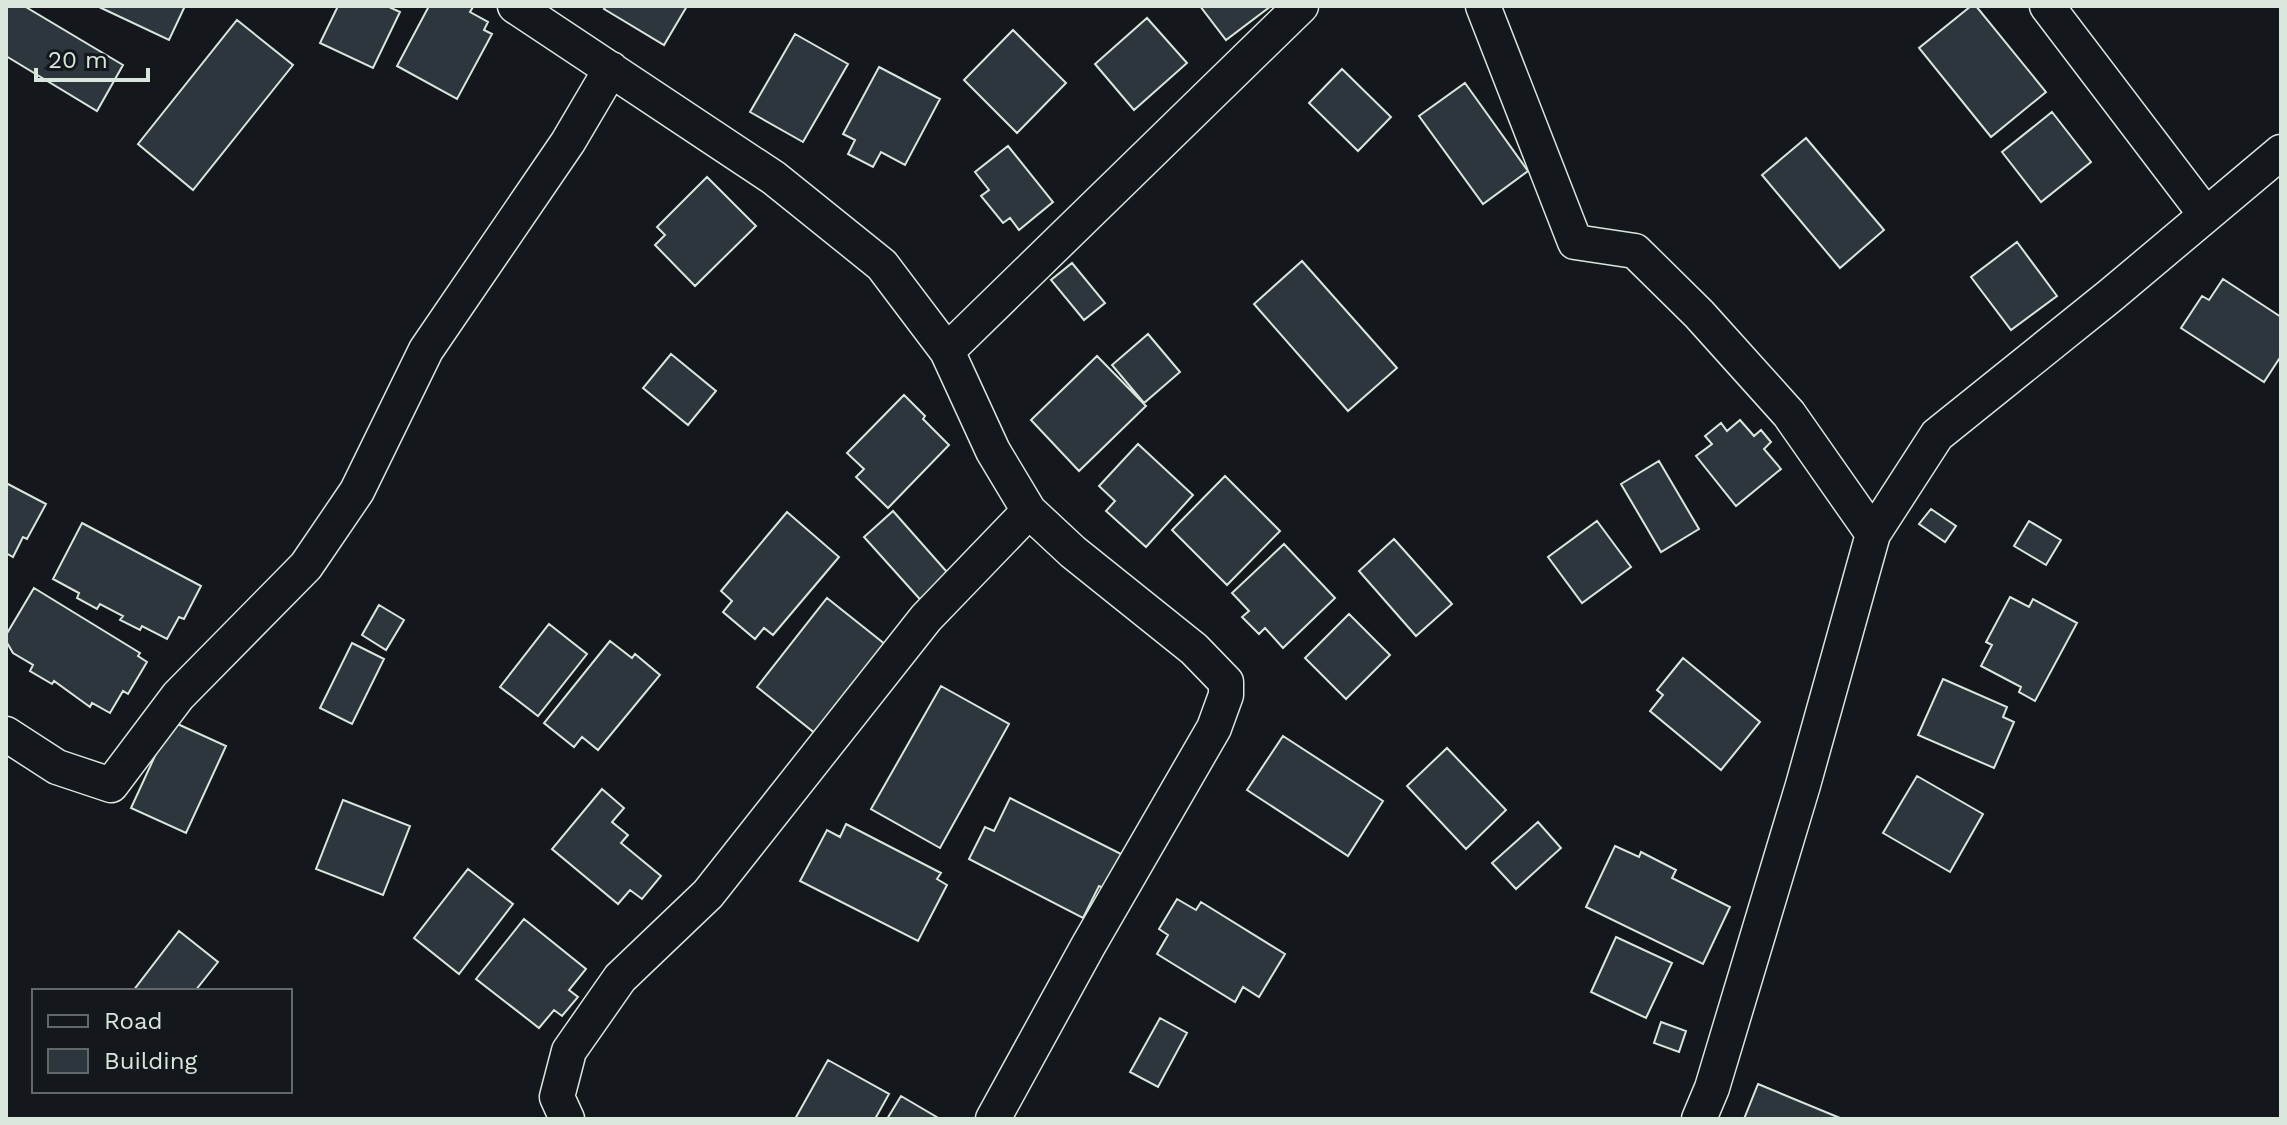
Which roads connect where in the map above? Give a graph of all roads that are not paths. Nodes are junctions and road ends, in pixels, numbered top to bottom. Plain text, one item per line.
1 (1301, 6) edge
2 (1483, 6) edge
3 (2047, 6) edge
4 (538, 12) edge
5 (611, 69) junction
6 (2281, 152) edge
7 (2206, 215) junction
8 (947, 351) junction
9 (1029, 511) junction
10 (1873, 534) junction
11 (6, 734) edge
12 (567, 1119) edge
13 (993, 1119) edge
14 (1699, 1119) edge

1 - 8 street
2 - 10 street
3 - 7 street
4 - 5 street
5 - 8 street
5 - 11 street
6 - 7 street
7 - 10 street
8 - 9 street
9 - 12 street
9 - 13 street
10 - 14 street

